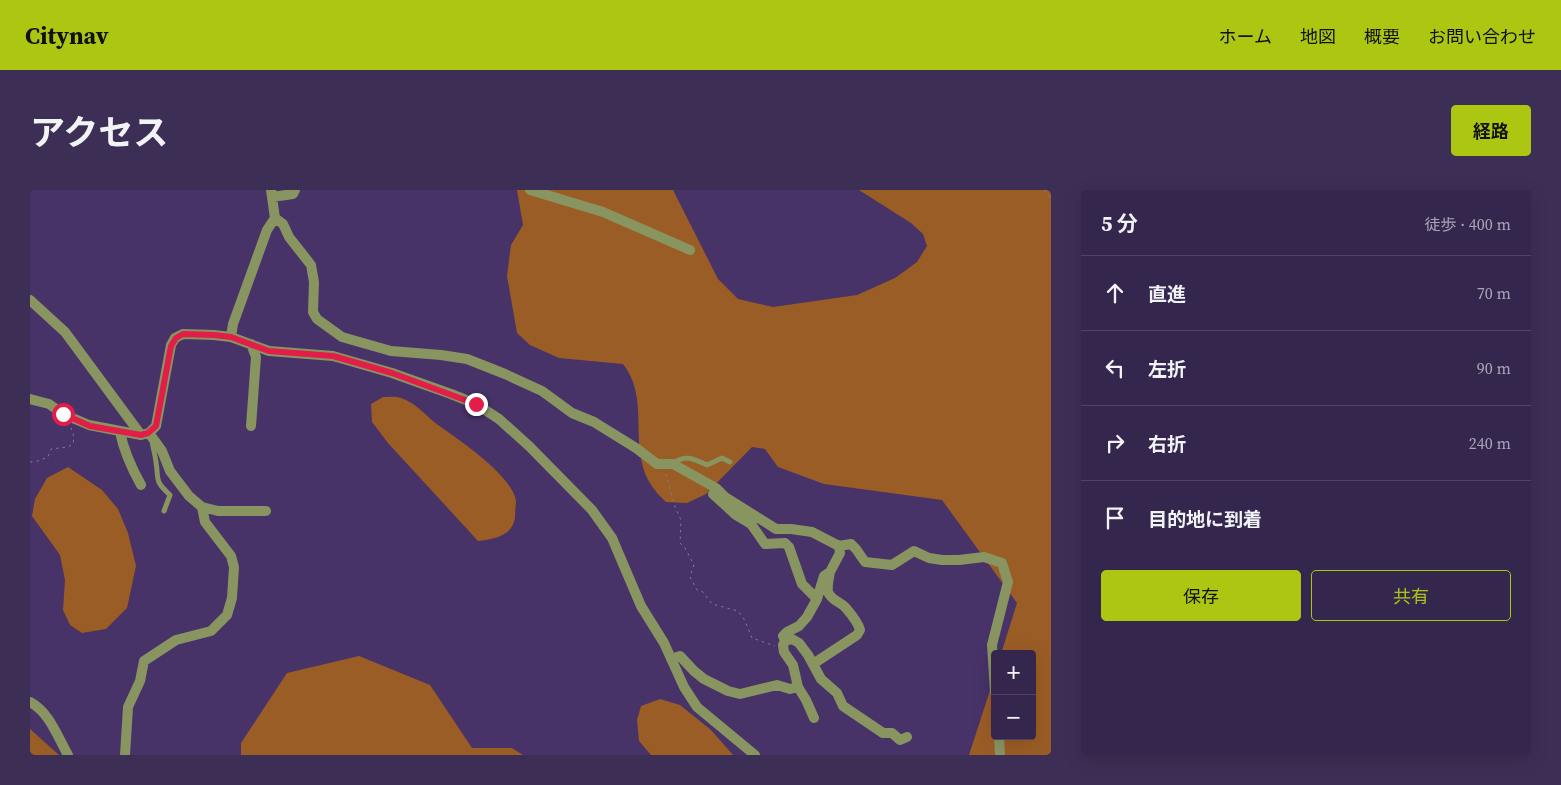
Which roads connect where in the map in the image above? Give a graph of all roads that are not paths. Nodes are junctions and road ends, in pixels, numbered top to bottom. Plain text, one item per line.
1 (295, 190) edge
2 (530, 190) edge
3 (271, 194) edge
4 (276, 218) junction
5 (690, 250) dead end
6 (30, 300) edge
7 (231, 337) junction
8 (251, 344) junction
9 (30, 399) edge
10 (251, 426) dead end
11 (120, 432) junction
12 (147, 435) junction
13 (730, 462) dead end
14 (668, 464) junction
15 (695, 476) junction
16 (141, 485) dead end
17 (202, 507) junction
18 (164, 511) dead end
19 (266, 511) dead end
20 (839, 546) junction
21 (830, 572) junction
22 (816, 599) junction
23 (784, 644) junction
24 (992, 650) edge
25 (671, 658) junction
26 (813, 664) junction
27 (798, 687) junction
28 (30, 702) edge
29 (814, 718) dead end
30 (907, 737) dead end
31 (999, 740) edge
32 (68, 755) edge
33 (125, 755) edge
34 (755, 755) edge
35 (1000, 755) edge

1 - 3 street
2 - 5 street
3 - 4 street
4 - 7 street
4 - 14 street
6 - 12 street
7 - 8 street
7 - 12 street
8 - 10 street
8 - 25 street
9 - 11 street
11 - 12 street
11 - 16 street
12 - 17 street
12 - 18 lane
13 - 14 lane
14 - 15 street
15 - 20 street
15 - 22 street
17 - 19 street
17 - 33 street
20 - 21 street
20 - 24 street
21 - 22 street
21 - 26 street
22 - 23 street
23 - 26 street
23 - 27 street
25 - 27 street
25 - 34 street
26 - 30 street
27 - 29 street
28 - 32 street
31 - 35 street

